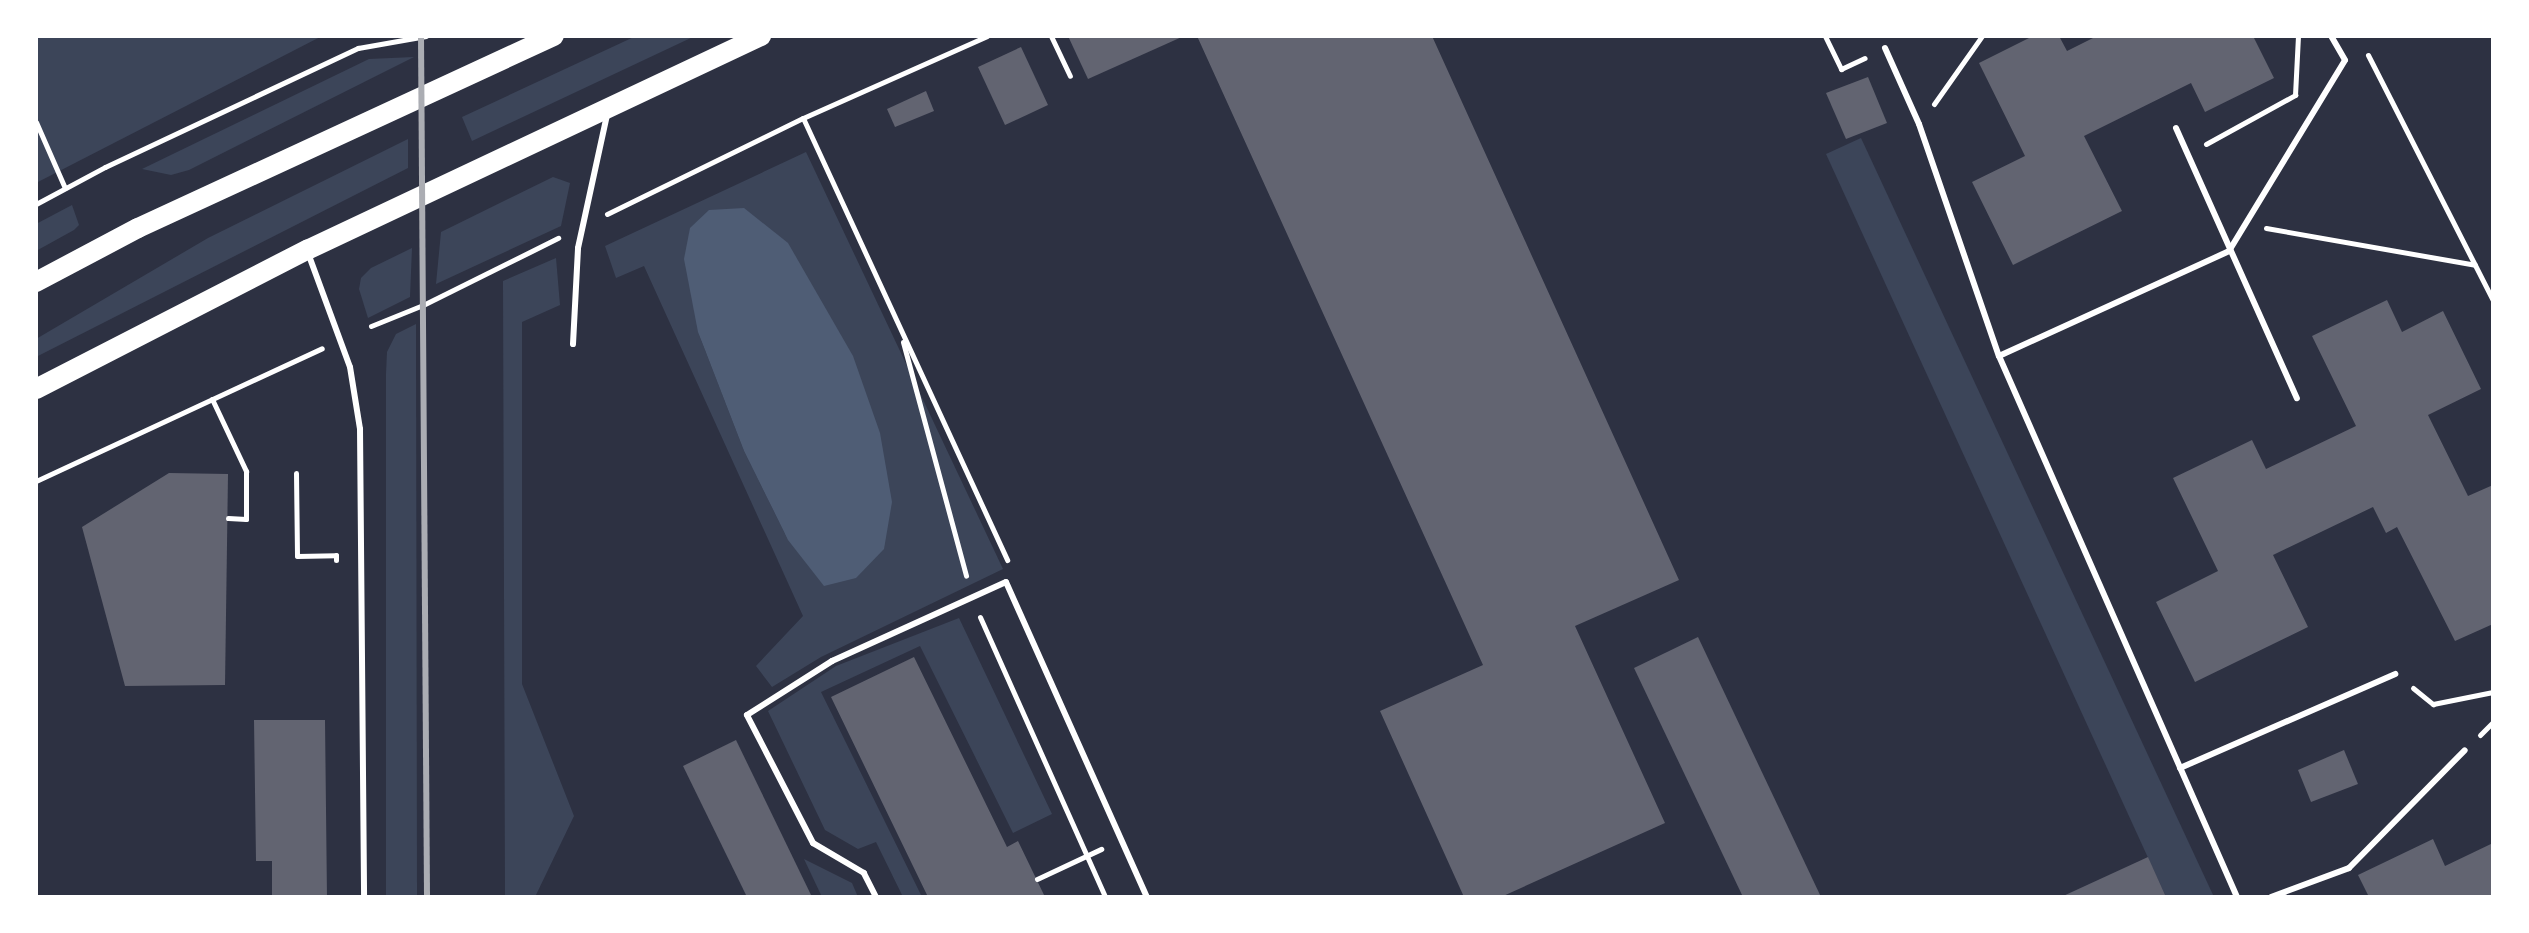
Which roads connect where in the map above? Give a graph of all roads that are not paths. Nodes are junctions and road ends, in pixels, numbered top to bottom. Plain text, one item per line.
1 (554, 36) edge
2 (761, 36) edge
3 (2331, 36) edge
4 (1885, 48) road end
5 (609, 107) junction
6 (2176, 128) dead end
7 (307, 250) junction
8 (2229, 251) junction
9 (36, 282) edge
10 (573, 344) dead end
11 (1999, 356) junction
12 (36, 389) edge
13 (2297, 398) dead end
14 (2395, 674) road end
15 (2465, 750) dead end
16 (2180, 768) junction
17 (364, 897) edge
18 (876, 897) edge
19 (1147, 897) edge
20 (2237, 897) edge
21 (2271, 897) edge

1 - 9 main road
2 - 5 main road
3 - 8 lane
4 - 11 lane
5 - 7 main road
5 - 10 lane
6 - 8 lane
7 - 12 main road
7 - 17 lane
8 - 11 lane
8 - 13 lane
11 - 16 lane
14 - 16 lane
15 - 21 lane
16 - 20 lane
18 - 19 lane

